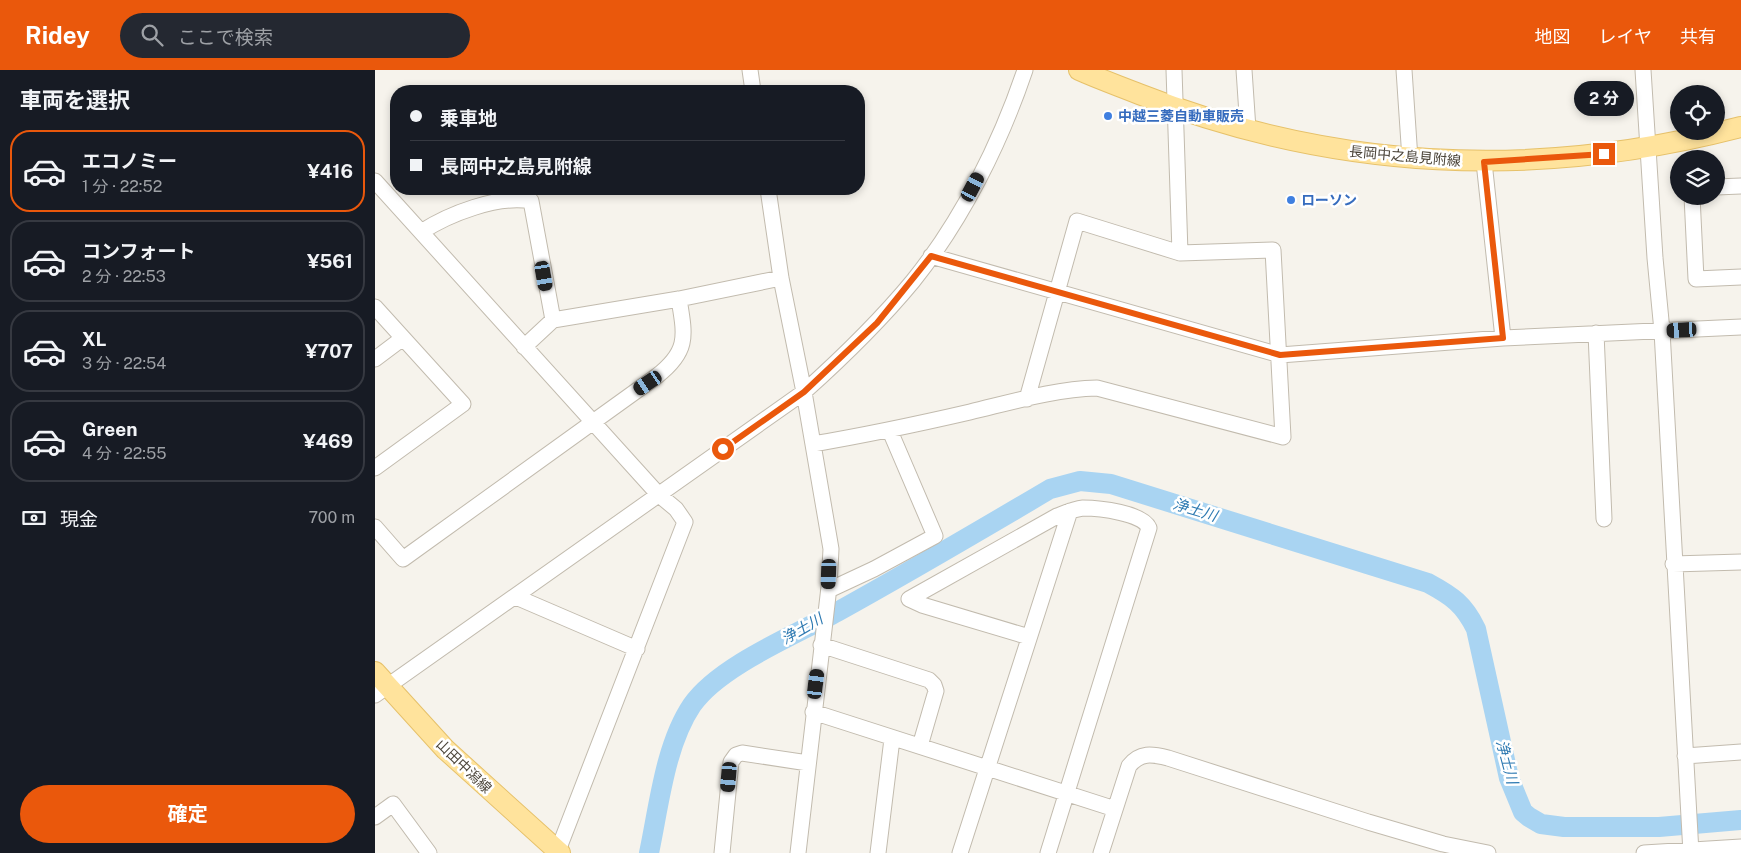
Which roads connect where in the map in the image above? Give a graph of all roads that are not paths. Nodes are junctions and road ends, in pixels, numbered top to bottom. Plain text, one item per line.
1 (750, 70) edge
2 (1025, 70) edge
3 (1079, 70) edge
4 (1174, 70) edge
5 (1245, 70) edge
6 (1405, 70) edge
7 (1643, 70) edge
8 (752, 85) edge
9 (1176, 108) junction
10 (1741, 127) edge
11 (1248, 130) junction
12 (1648, 148) junction
13 (1410, 159) junction
14 (1484, 162) junction
15 (375, 181) edge
16 (1741, 186) edge
17 (1725, 187) edge
18 (768, 195) edge
19 (1692, 205) edge
20 (421, 232) junction
21 (1180, 253) junction
22 (931, 256) junction
23 (1741, 277) edge
24 (781, 278) junction
25 (1056, 291) junction
26 (679, 299) junction
27 (375, 307) edge
28 (553, 320) junction
29 (1741, 327) edge
30 (1662, 331) junction
31 (1595, 334) junction
32 (403, 338) junction
33 (1503, 338) junction
34 (524, 347) junction
35 (1280, 355) junction
36 (375, 359) edge
37 (804, 392) junction
38 (1027, 399) junction
39 (595, 422) junction
40 (890, 431) junction
41 (813, 444) junction
42 (375, 468) edge
43 (658, 494) junction
44 (1070, 511) junction
45 (1604, 519) dead end
46 (375, 527) edge
47 (1741, 562) edge
48 (1673, 564) junction
49 (829, 590) junction
50 (516, 597) junction
51 (1029, 637) junction
52 (822, 641) junction
53 (637, 649) junction
54 (379, 684) edge
55 (813, 712) junction
56 (893, 738) junction
57 (920, 746) junction
58 (1741, 752) edge
59 (1685, 756) junction
60 (809, 763) junction
61 (987, 769) junction
62 (1068, 794) junction
63 (1115, 809) junction
64 (375, 817) edge
65 (1741, 847) edge
66 (558, 852) edge
67 (1691, 852) edge
68 (429, 853) edge
69 (722, 853) edge
70 (798, 853) edge
71 (878, 853) edge
72 (960, 853) edge
73 (1048, 853) edge
74 (1101, 853) edge
75 (1488, 853) edge
76 (1644, 853) edge

1 - 8 street
2 - 22 street
3 - 9 main road, 長岡中之島見附線
4 - 9 street
5 - 11 street
6 - 13 street
7 - 12 street
9 - 11 main road, 長岡中之島見附線
9 - 21 street
10 - 12 main road, 長岡中之島見附線
11 - 13 main road, 長岡中之島見附線
12 - 14 main road, 長岡中之島見附線
12 - 30 street
13 - 14 main road, 長岡中之島見附線
14 - 33 street
15 - 20 street
16 - 17 street
18 - 24 street
19 - 23 street
20 - 28 street
20 - 34 street
21 - 25 street
21 - 35 street
22 - 25 street
22 - 37 street
24 - 26 street
24 - 37 street
25 - 35 street
25 - 38 street
26 - 28 street
26 - 39 street
27 - 32 street
28 - 34 street
29 - 30 street
30 - 31 street
30 - 48 street
31 - 33 street
31 - 45 street
32 - 36 street
32 - 42 street
33 - 35 street
34 - 39 street
35 - 38 street
37 - 41 street
37 - 43 street
38 - 40 street
39 - 43 street
39 - 46 street
40 - 41 street
40 - 49 street
41 - 49 street
43 - 50 street
43 - 53 street
44 - 51 street
44 - 51 street
44 - 62 street
47 - 48 street
48 - 59 street
49 - 52 street
50 - 53 street
50 - 54 street
51 - 61 street
52 - 55 street
52 - 57 street
53 - 66 street
54 - 66 main road, 山田中潟線
55 - 56 street
55 - 60 street
56 - 57 street
56 - 71 street
57 - 61 street
58 - 59 street
59 - 67 street
60 - 69 street
60 - 70 street
61 - 62 street
61 - 72 street
62 - 63 street
62 - 73 street
63 - 74 street
63 - 75 street
64 - 68 street
65 - 67 street
67 - 76 street

